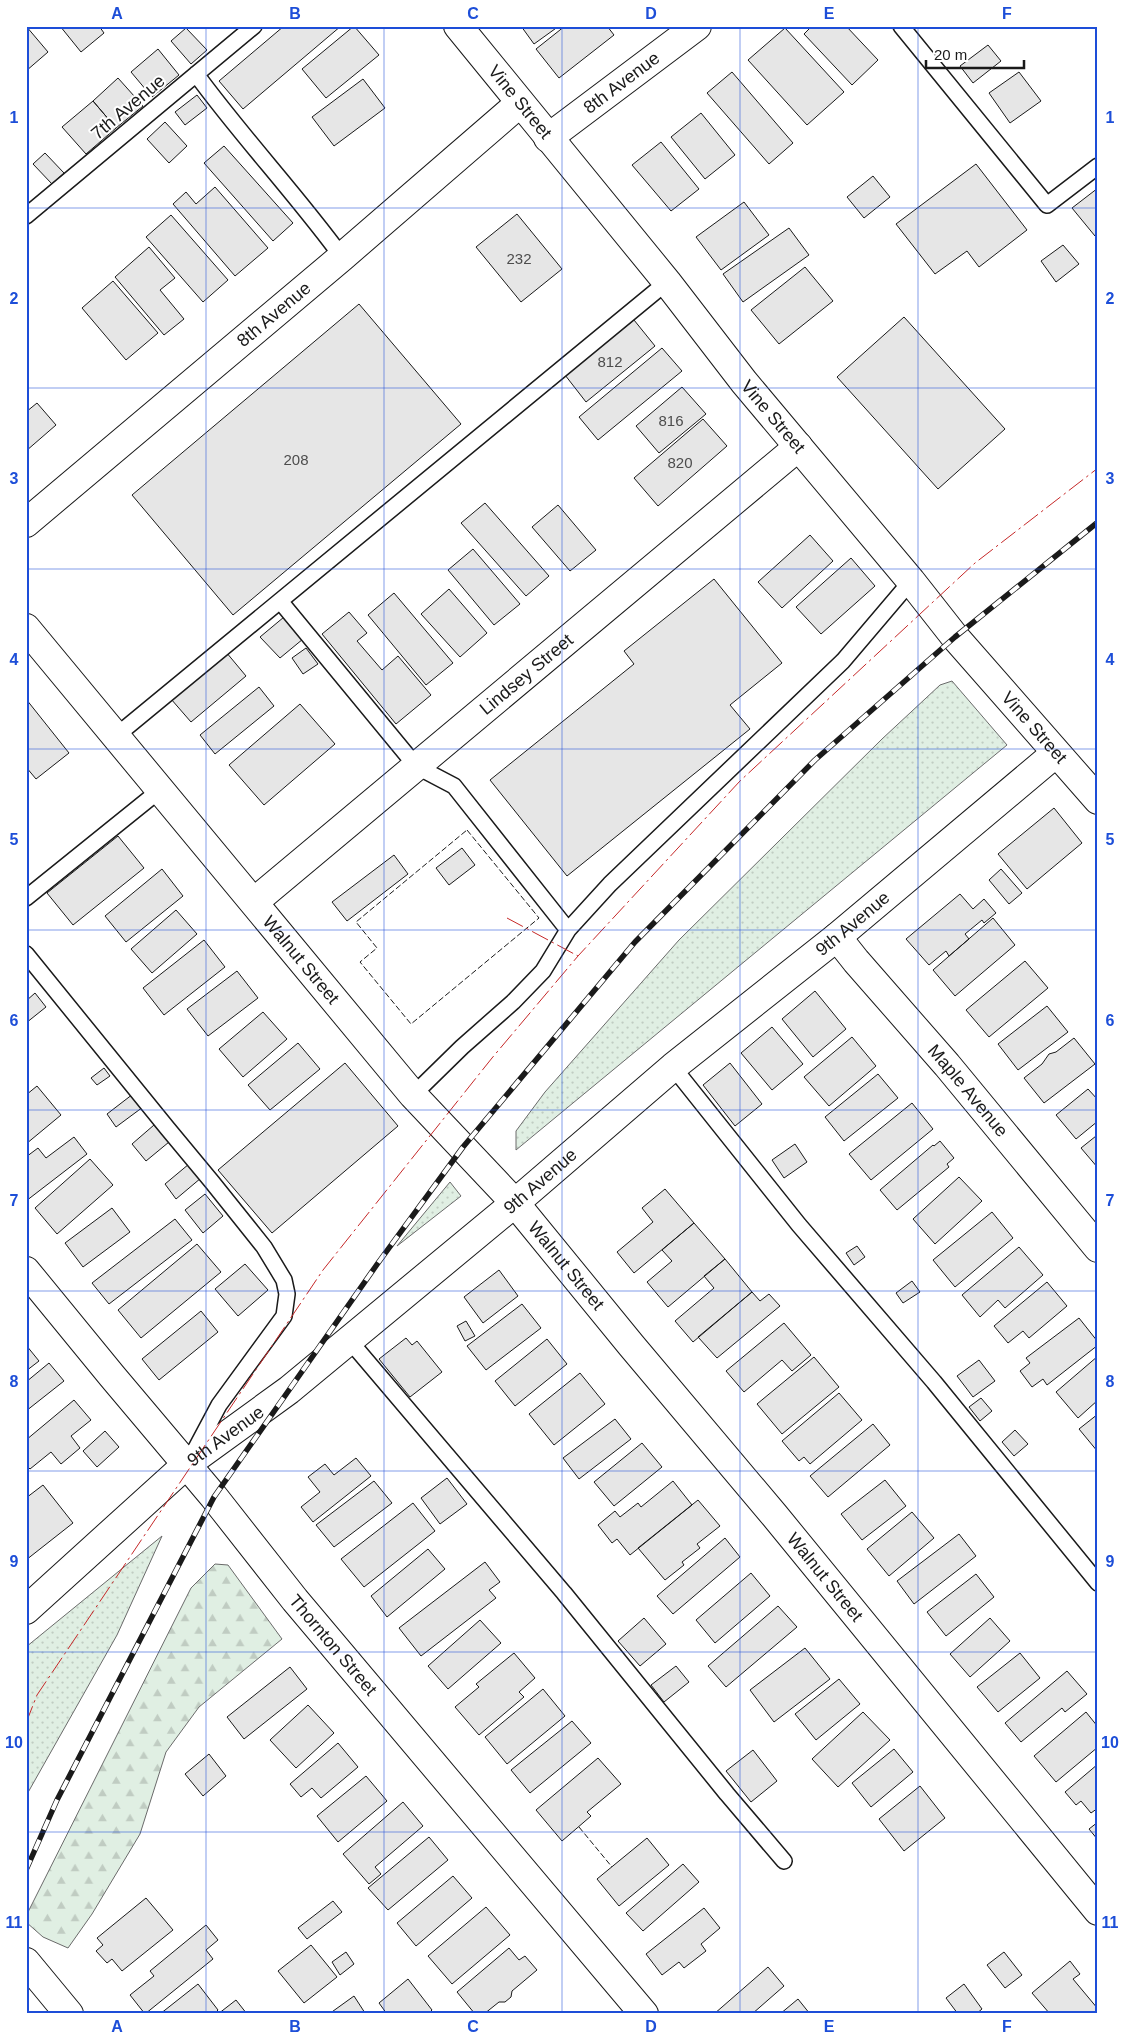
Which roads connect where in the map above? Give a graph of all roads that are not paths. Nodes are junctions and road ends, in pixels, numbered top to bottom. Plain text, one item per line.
1 (254, 26) edge
2 (458, 26) edge
3 (697, 26) edge
4 (901, 26) edge
5 (196, 74) junction
6 (520, 103) junction
7 (548, 138) junction
8 (1098, 166) edge
9 (26, 216) edge
10 (342, 257) junction
11 (667, 282) junction
12 (798, 446) junction
13 (26, 523) edge
14 (911, 581) junction
15 (280, 601) junction
16 (26, 628) edge
17 (116, 736) junction
18 (1056, 752) junction
19 (416, 766) junction
20 (160, 790) junction
21 (1098, 800) edge
22 (26, 898) edge
23 (254, 902) junction
24 (568, 930) junction
25 (837, 937) junction
26 (26, 954) edge
27 (674, 1067) junction
28 (413, 1095) junction
29 (515, 1203) junction
30 (1098, 1248) edge
31 (26, 1271) edge
32 (349, 1340) junction
33 (188, 1464) junction
34 (1098, 1583) edge
35 (28, 1605) edge
36 (784, 1861) dead end
37 (1098, 1911) edge
38 (31, 1968) edge
39 (69, 2014) edge
40 (644, 2014) edge

1 - 5 lane, 7th Avenue
2 - 6 street, Vine Street
3 - 7 street, 8th Avenue
4 - 8 lane
5 - 9 lane, 7th Avenue
5 - 10 lane
6 - 7 street, Vine Street
6 - 10 street, 8th Avenue
7 - 11 street, Vine Street
10 - 13 street, 8th Avenue
11 - 12 street, Vine Street
11 - 15 lane
12 - 14 street, Vine Street
12 - 19 street, Lindsey Street
14 - 18 street, Vine Street
14 - 24 lane
15 - 17 lane
15 - 19 lane
16 - 17 street, Walnut Street
17 - 20 street, Walnut Street
18 - 21 street, Vine Street
18 - 25 street, 9th Avenue
19 - 23 street, Lindsey Street
19 - 24 lane
20 - 22 lane
20 - 23 street, Walnut Street
23 - 28 street, Walnut Street
24 - 28 lane
25 - 27 street, 9th Avenue
25 - 30 street, Maple Avenue
26 - 33 lane
27 - 29 street, 9th Avenue
27 - 34 lane
28 - 29 street, Walnut Street
29 - 32 street, 9th Avenue
29 - 37 street, Walnut Street
31 - 33 street, Thornton Street
32 - 33 street, 9th Avenue
32 - 36 lane
33 - 35 street, 9th Avenue
33 - 40 street, Thornton Street
38 - 39 street

